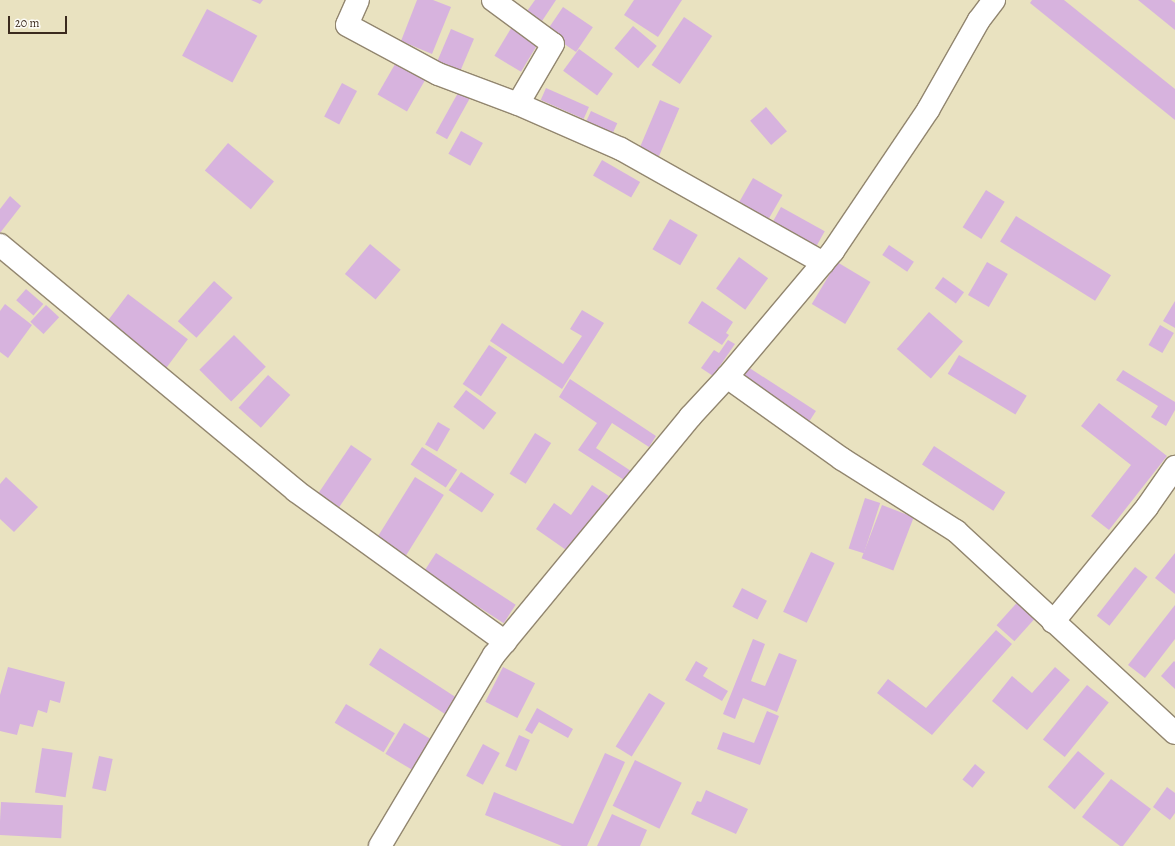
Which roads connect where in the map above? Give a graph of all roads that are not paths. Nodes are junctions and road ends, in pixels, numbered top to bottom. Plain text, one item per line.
1 (358, 0) edge
2 (493, 0) edge
3 (994, 0) edge
4 (518, 104) junction
5 (0, 245) edge
6 (823, 263) junction
7 (728, 377) junction
8 (1175, 467) edge
9 (1053, 622) junction
10 (505, 642) junction
11 (1175, 733) edge
12 (380, 846) edge

1 - 4 street
2 - 4 street
3 - 6 street
4 - 6 street
5 - 10 street
6 - 7 street
7 - 9 street
7 - 10 street
8 - 9 street
9 - 11 street
10 - 12 street

